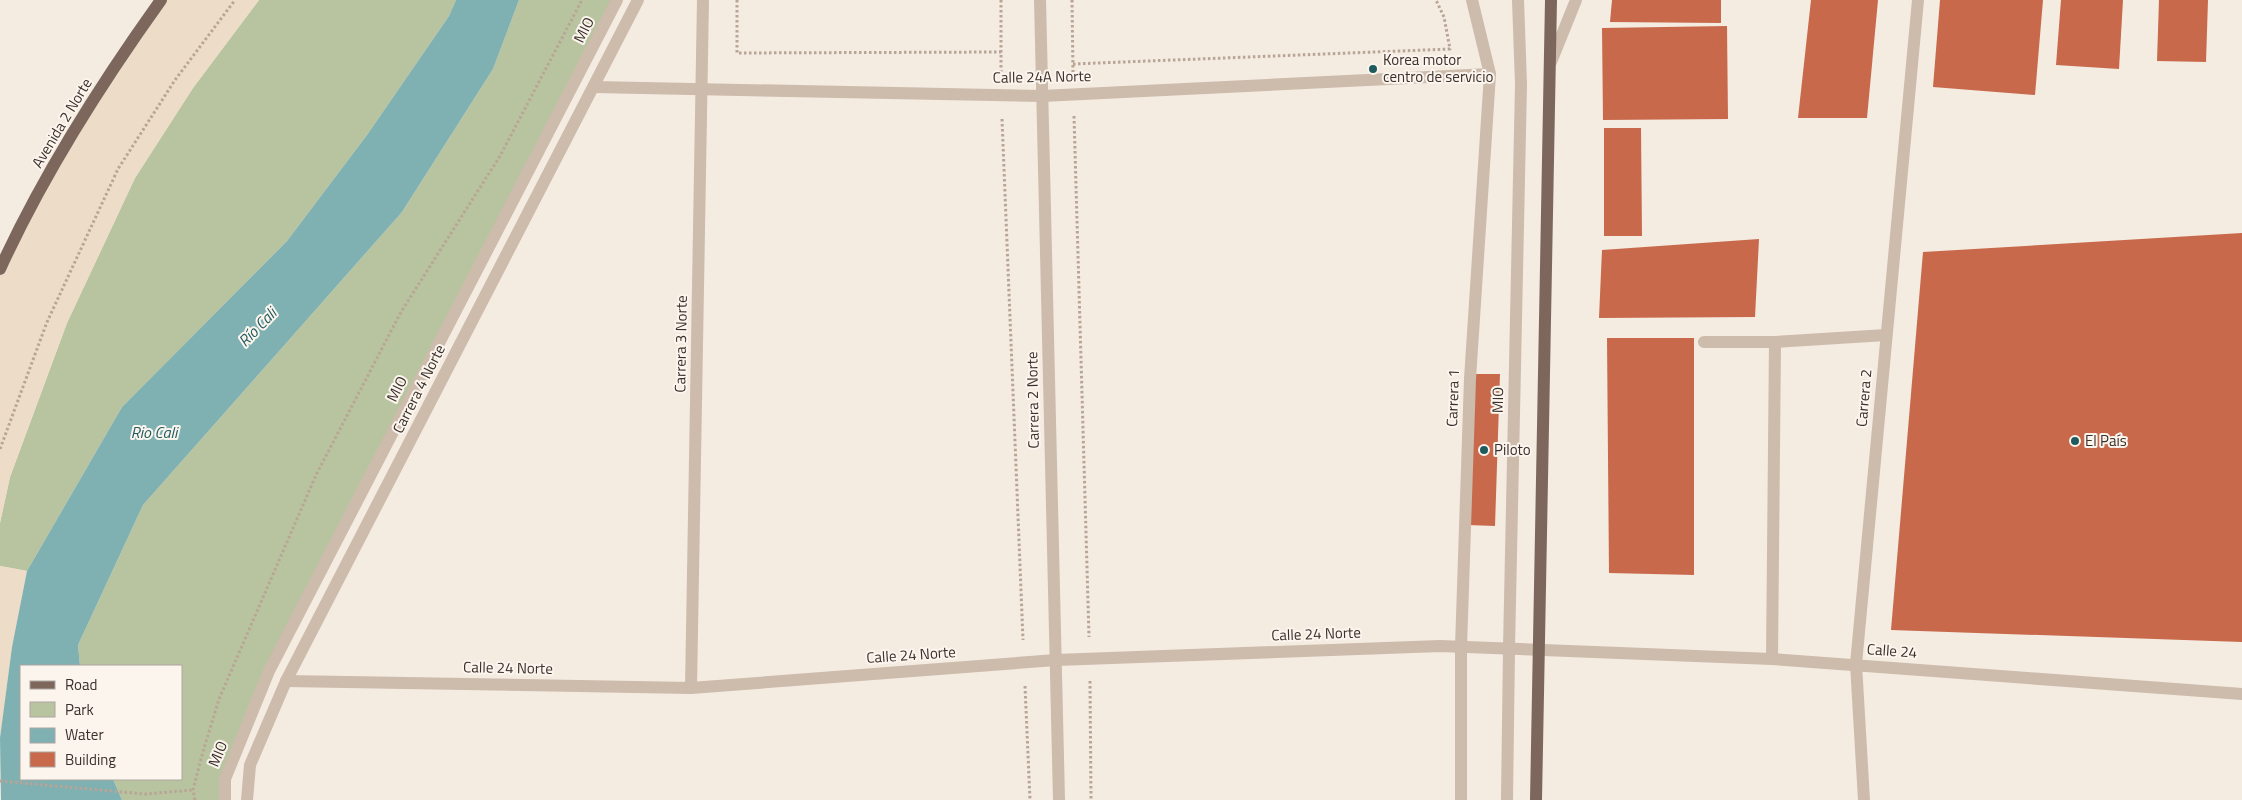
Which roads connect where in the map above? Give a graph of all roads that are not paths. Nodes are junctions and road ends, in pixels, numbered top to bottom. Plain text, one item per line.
1 (161, 0) edge
2 (617, 0) edge
3 (638, 0) edge
4 (703, 0) edge
5 (1040, 0) edge
6 (1472, 0) edge
7 (1518, 0) edge
8 (1551, 0) edge
9 (1576, 0) edge
10 (1918, 0) edge
11 (1551, 62) junction
12 (1490, 74) junction
13 (594, 87) junction
14 (702, 88) junction
15 (1042, 96) junction
16 (0, 269) edge
17 (1886, 335) junction
18 (1704, 342) dead end
19 (1775, 342) junction
20 (1461, 647) junction
21 (1508, 648) junction
22 (1539, 649) junction
23 (1772, 659) junction
24 (1056, 660) junction
25 (1856, 664) junction
26 (286, 681) junction
27 (691, 688) junction
28 (2242, 694) edge
29 (225, 800) edge
30 (247, 800) edge
31 (1059, 800) edge
32 (1461, 800) edge
33 (1508, 800) edge
34 (1536, 800) edge
35 (1864, 800) edge

1 - 16 main road, Avenida 2 Norte
2 - 29 street, MIO
3 - 13 street, Carrera 4 Norte
4 - 14 street, Carrera 3 Norte
5 - 15 street, Carrera 2 Norte
6 - 12 street, Carrera 1
7 - 21 street, MIO
8 - 11 main road
9 - 11 street
10 - 17 street, Carrera 2
11 - 22 main road
12 - 15 street, Calle 24A Norte
12 - 20 street, Carrera 1
13 - 14 street, Calle 24A Norte
13 - 26 street, Carrera 4 Norte
14 - 15 street, Calle 24A Norte
14 - 27 street, Carrera 3 Norte
15 - 24 street, Carrera 2 Norte
17 - 19 street
17 - 25 street, Carrera 2
18 - 19 street
19 - 23 street
20 - 21 street, Calle 24 Norte
20 - 24 street, Calle 24 Norte
20 - 32 street, Carrera 1
21 - 22 street, Calle 24 Norte
21 - 33 street, MIO
22 - 23 street, Calle 24
22 - 34 main road
23 - 25 street, Calle 24
24 - 27 street, Calle 24 Norte
24 - 31 street, Carrera 2 Norte
25 - 28 street, Calle 24
25 - 35 street, Carrera 2
26 - 27 street, Calle 24 Norte
26 - 30 street, Carrera 4 Norte

